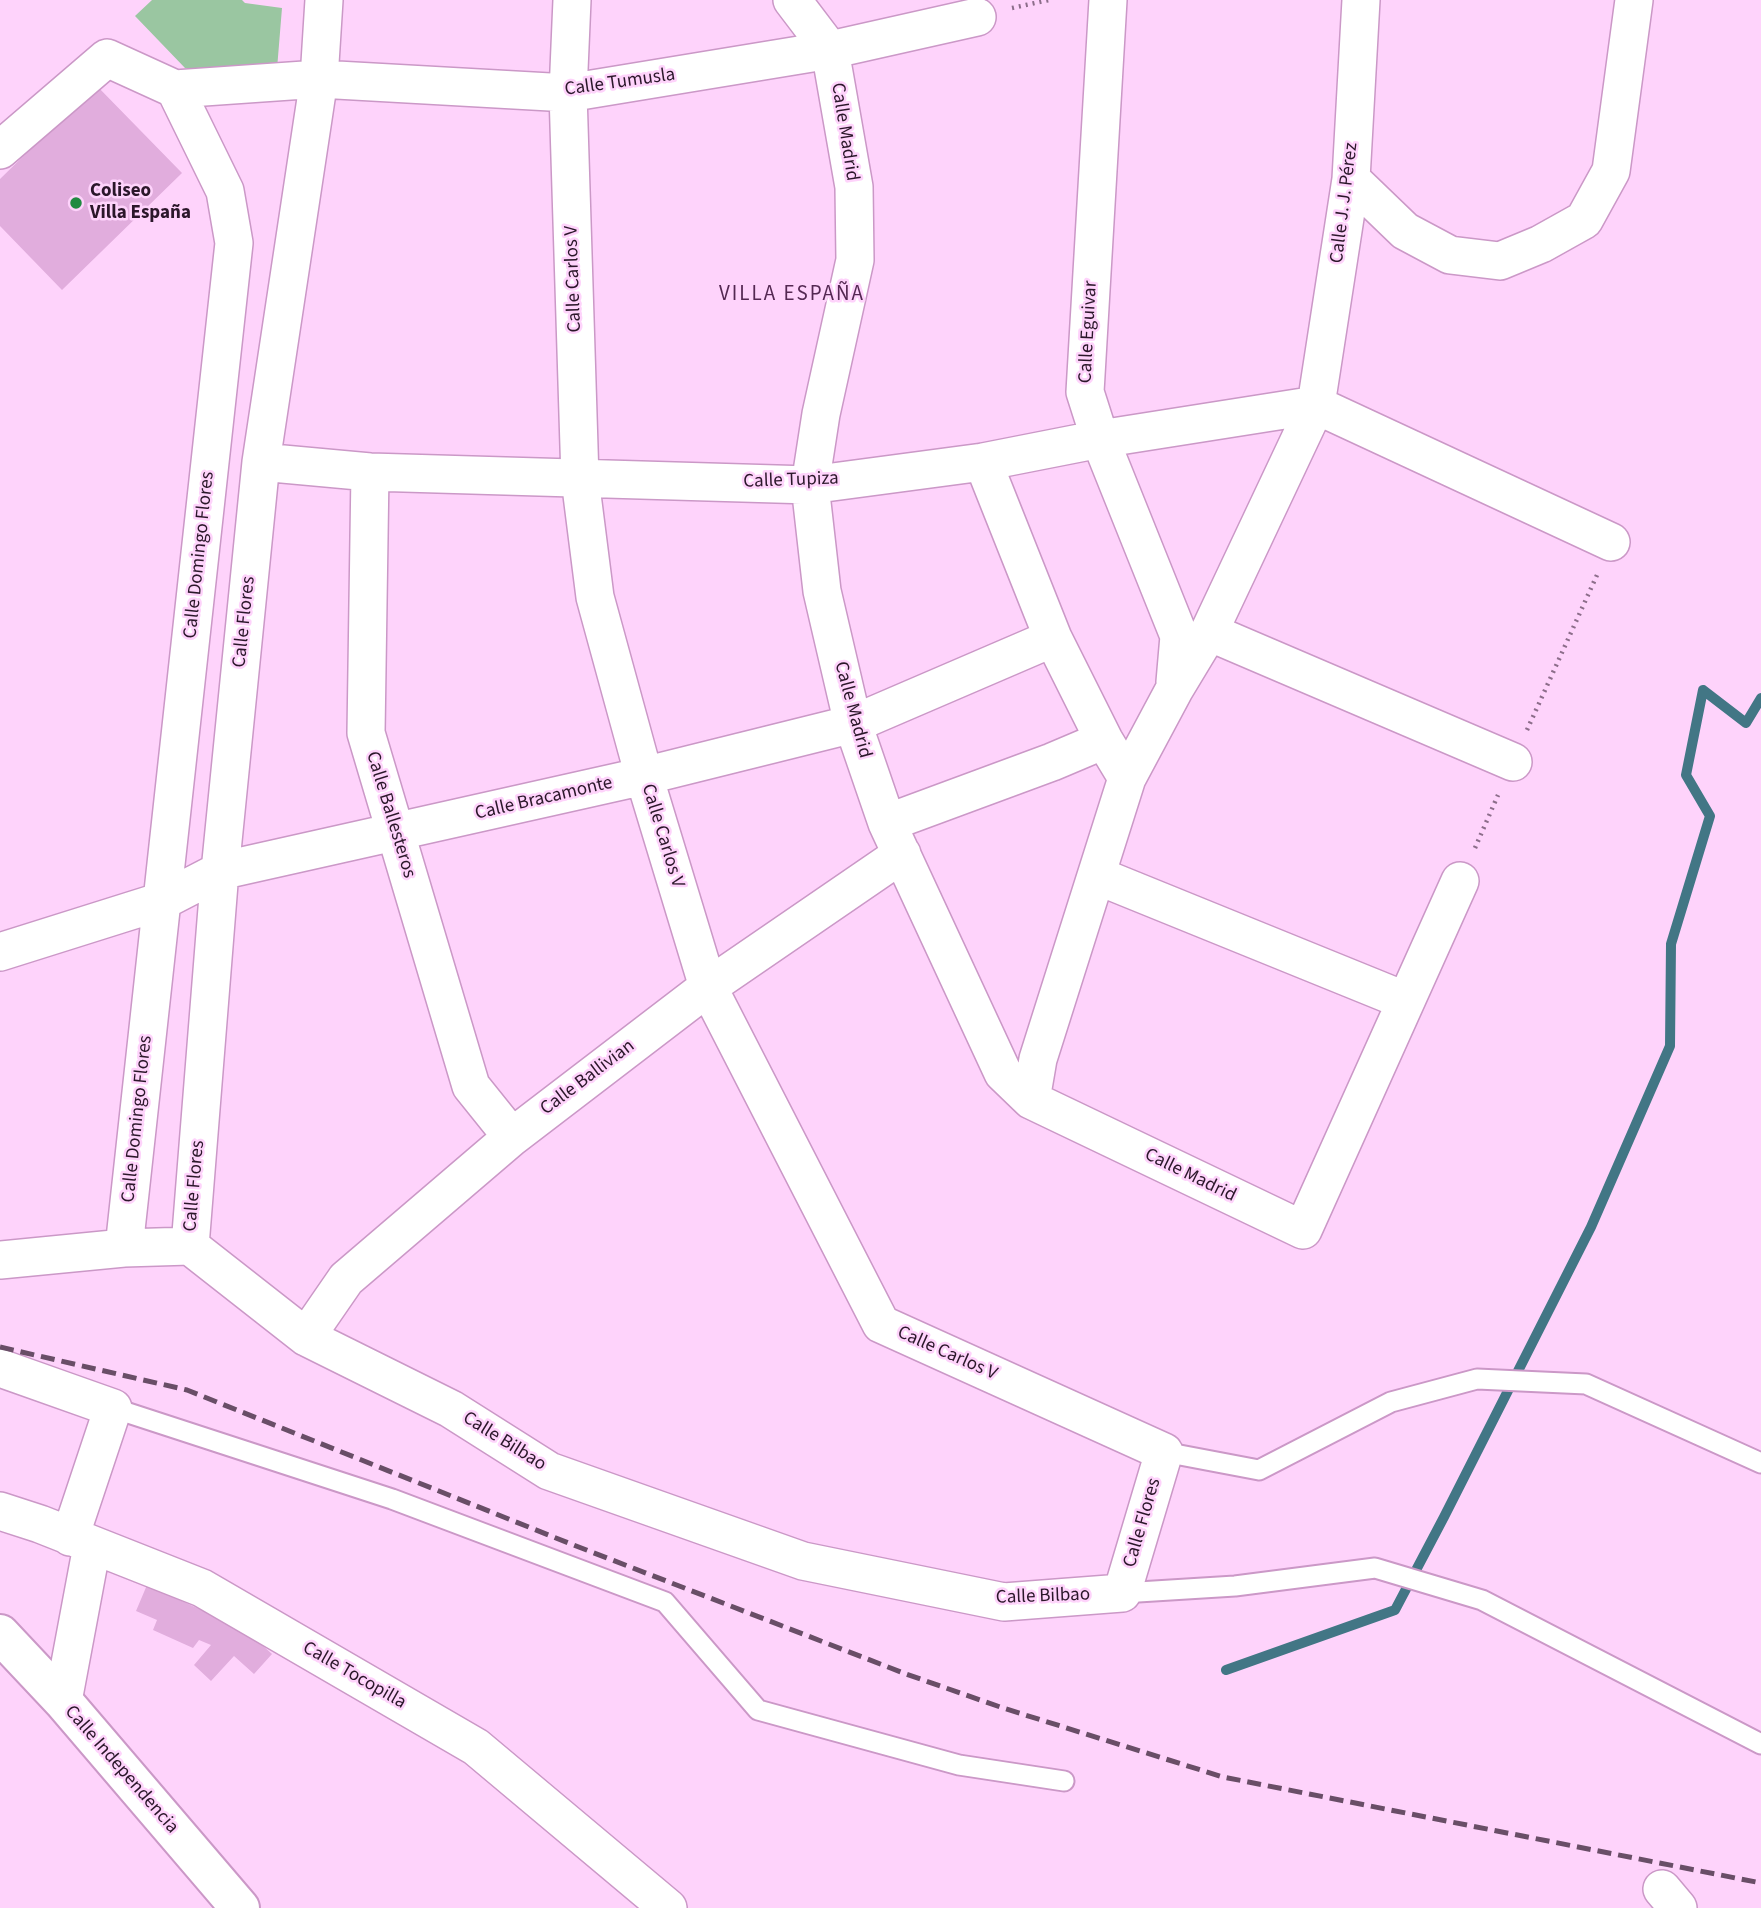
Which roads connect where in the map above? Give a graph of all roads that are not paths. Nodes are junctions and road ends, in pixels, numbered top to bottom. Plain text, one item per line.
1 (324, 0) edge
2 (572, 0) edge
3 (792, 0) edge
4 (1108, 0) edge
5 (1361, 0) edge
6 (1634, 0) edge
7 (976, 17) dead end
8 (831, 50) junction
9 (319, 79) junction
10 (175, 89) junction
11 (568, 93) junction
12 (0, 150) edge
13 (1351, 178) junction
14 (1316, 405) junction
15 (1100, 439) junction
16 (261, 462) junction
17 (983, 462) junction
18 (370, 472) junction
19 (580, 479) junction
20 (810, 485) junction
21 (1611, 542) road end
22 (1209, 632) junction
23 (1052, 638) junction
24 (1174, 690) junction
25 (853, 724) junction
26 (1104, 740) junction
27 (1513, 762) road end
28 (643, 776) junction
29 (1128, 778) junction
30 (395, 832) junction
31 (894, 839) junction
32 (220, 871) junction
33 (1098, 876) junction
34 (1460, 881) road end
35 (162, 901) junction
36 (0, 952) edge
37 (708, 986) junction
38 (1406, 1001) junction
39 (1031, 1100) junction
40 (512, 1137) junction
41 (190, 1246) junction
42 (124, 1248) junction
43 (0, 1260) edge
44 (306, 1337) junction
45 (0, 1368) edge
46 (113, 1408) junction
47 (1164, 1452) junction
48 (1761, 1464) edge
49 (0, 1511) edge
50 (81, 1541) junction
51 (1122, 1593) junction
52 (0, 1634) edge
53 (63, 1701) junction
54 (1761, 1745) edge
55 (1064, 1781) dead end
56 (240, 1908) edge
57 (668, 1908) edge

1 - 9 street, Calle Flores
2 - 11 street, Calle Carlos V
3 - 8 street, Calle Madrid
4 - 15 street, Calle Eguivar
5 - 13 street, Calle J. J. Pérez
6 - 13 street
7 - 8 street, Calle Tumusla
8 - 11 street, Calle Tumusla
8 - 20 street, Calle Madrid
9 - 10 street, Calle Tumusla
9 - 11 street, Calle Tumusla
9 - 16 street, Calle Flores
10 - 12 street
10 - 35 street, Calle Domingo Flores
11 - 19 street, Calle Carlos V
13 - 14 street, Calle J. J. Pérez
14 - 15 street, Calle Tupiza
14 - 21 street
14 - 22 street, Calle J. J. Pérez
15 - 17 street, Calle Tupiza
15 - 24 street, Calle Eguivar
16 - 18 street, Calle Tupiza
16 - 32 street, Calle Flores
17 - 20 street, Calle Tupiza
17 - 23 street
18 - 19 street, Calle Tupiza
18 - 30 street, Calle Ballesteros
19 - 20 street, Calle Tupiza
19 - 28 street, Calle Carlos V
20 - 25 street, Calle Madrid
22 - 24 street, Calle J. J. Pérez
22 - 27 street
23 - 25 street, Calle Bracamonte
23 - 26 street
24 - 29 street, Calle J. J. Pérez
25 - 28 street, Calle Bracamonte
25 - 31 street, Calle Madrid
26 - 29 street
26 - 31 street, Calle Ballivian
28 - 30 street, Calle Bracamonte
28 - 37 street, Calle Carlos V
29 - 33 street, Calle J. J. Pérez
30 - 32 street, Calle Bracamonte
30 - 40 street, Calle Ballesteros
31 - 37 street, Calle Ballivian
31 - 39 street, Calle Madrid
32 - 35 street, Calle Bracamonte
32 - 41 street, Calle Flores
33 - 38 street
33 - 39 street, Calle J. J. Pérez
34 - 38 street
35 - 36 street, Calle Bracamonte
35 - 42 street, Calle Domingo Flores
37 - 40 street, Calle Ballivian
37 - 47 street, Calle Carlos V
38 - 39 street, Calle Madrid
40 - 44 street, Calle Ballivian
41 - 42 street
41 - 44 street, Calle Bilbao
42 - 43 street
44 - 51 street, Calle Bilbao
45 - 46 street
46 - 50 street
46 - 55 lane
47 - 48 lane
47 - 51 street, Calle Flores
49 - 50 street, Calle Tocopilla
50 - 53 street
50 - 57 street, Calle Tocopilla
51 - 54 lane
52 - 53 street, Calle Independencia
53 - 56 street, Calle Independencia

